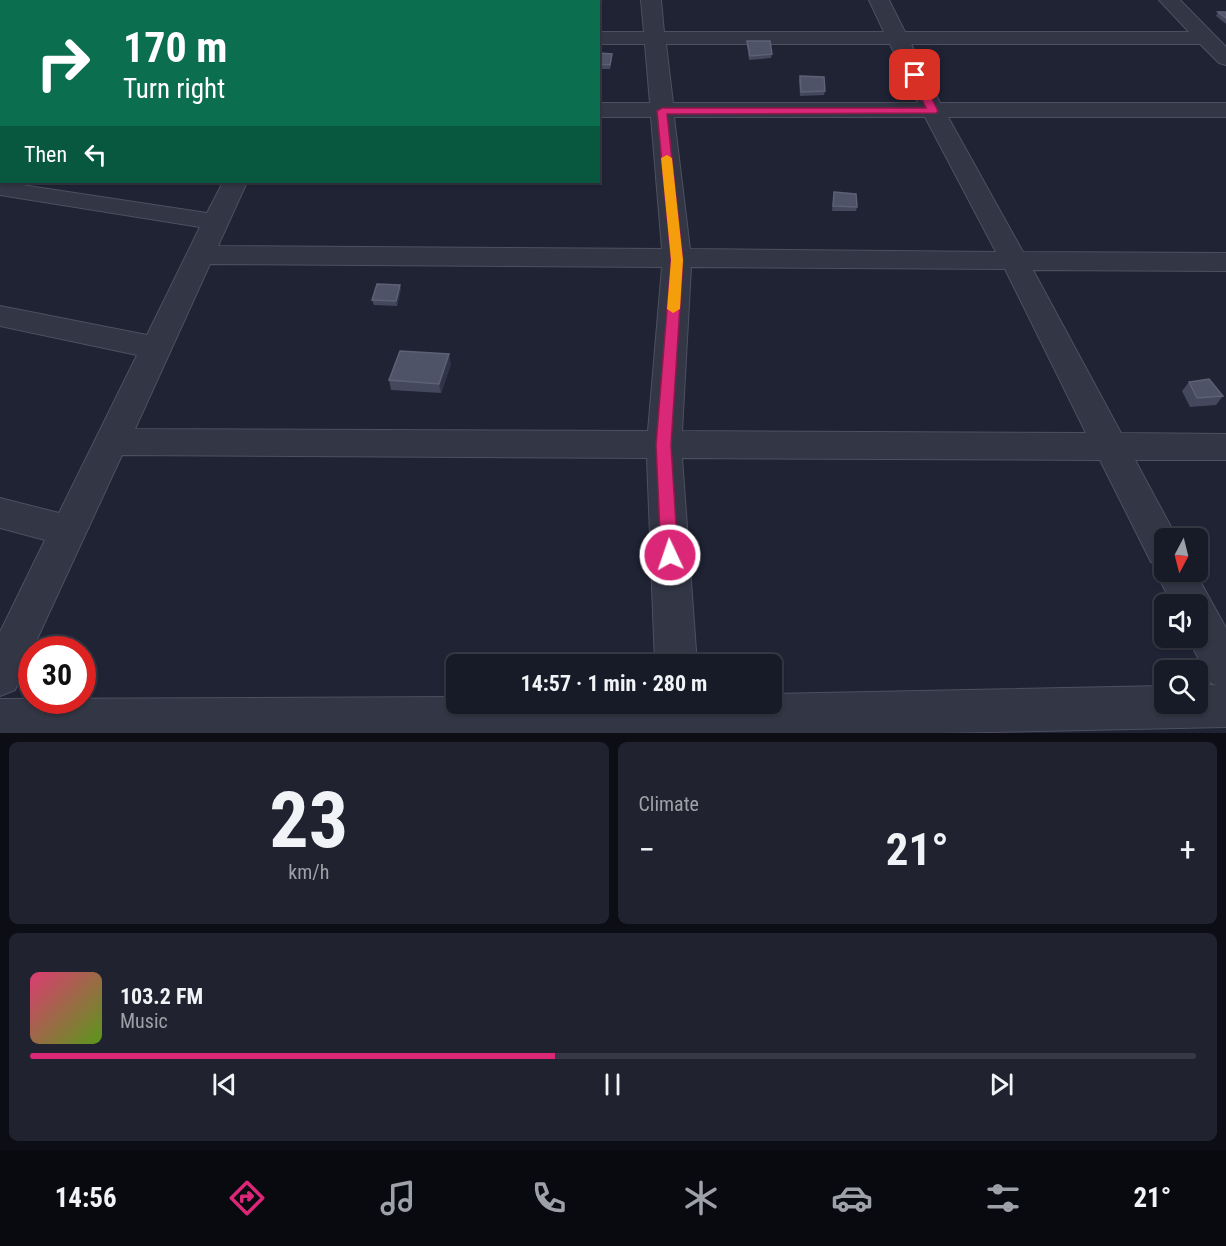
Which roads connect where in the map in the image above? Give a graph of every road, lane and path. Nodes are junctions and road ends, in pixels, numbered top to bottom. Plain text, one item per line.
1 (651, 0) edge
2 (879, 0) edge
3 (1169, 0) edge
4 (600, 38) edge
5 (657, 38) junction
6 (898, 38) junction
7 (1206, 38) junction
8 (1226, 59) edge
9 (1226, 110) edge
10 (600, 111) edge
11 (662, 111) junction
12 (933, 111) junction
13 (235, 183) edge
14 (0, 187) edge
15 (216, 222) junction
16 (201, 255) junction
17 (677, 260) junction
18 (1014, 260) junction
19 (1226, 262) edge
20 (0, 316) edge
21 (157, 348) junction
22 (112, 442) junction
23 (664, 445) junction
24 (1109, 445) junction
25 (1226, 447) edge
26 (0, 513) edge
27 (69, 531) junction
28 (1154, 532) edge
29 (1208, 635) edge
30 (675, 654) edge
31 (1226, 669) edge
32 (0, 676) edge
33 (1226, 706) edge
34 (678, 718) edge
35 (0, 721) edge

1 - 5 street
2 - 6 street
3 - 7 street
4 - 5 street
5 - 6 street
5 - 11 street
6 - 7 street
6 - 12 street
7 - 8 street
9 - 12 street
10 - 11 street
11 - 12 street
11 - 17 street
12 - 18 street
13 - 15 street
14 - 15 street
15 - 16 street
16 - 17 street
16 - 21 street
17 - 18 street
17 - 23 street
18 - 19 street
18 - 24 street
20 - 21 street
21 - 22 street
22 - 23 street
22 - 27 street
23 - 24 street
23 - 30 street
24 - 25 street
24 - 28 street
26 - 27 street
27 - 32 street
29 - 31 street
33 - 34 street
34 - 35 street

